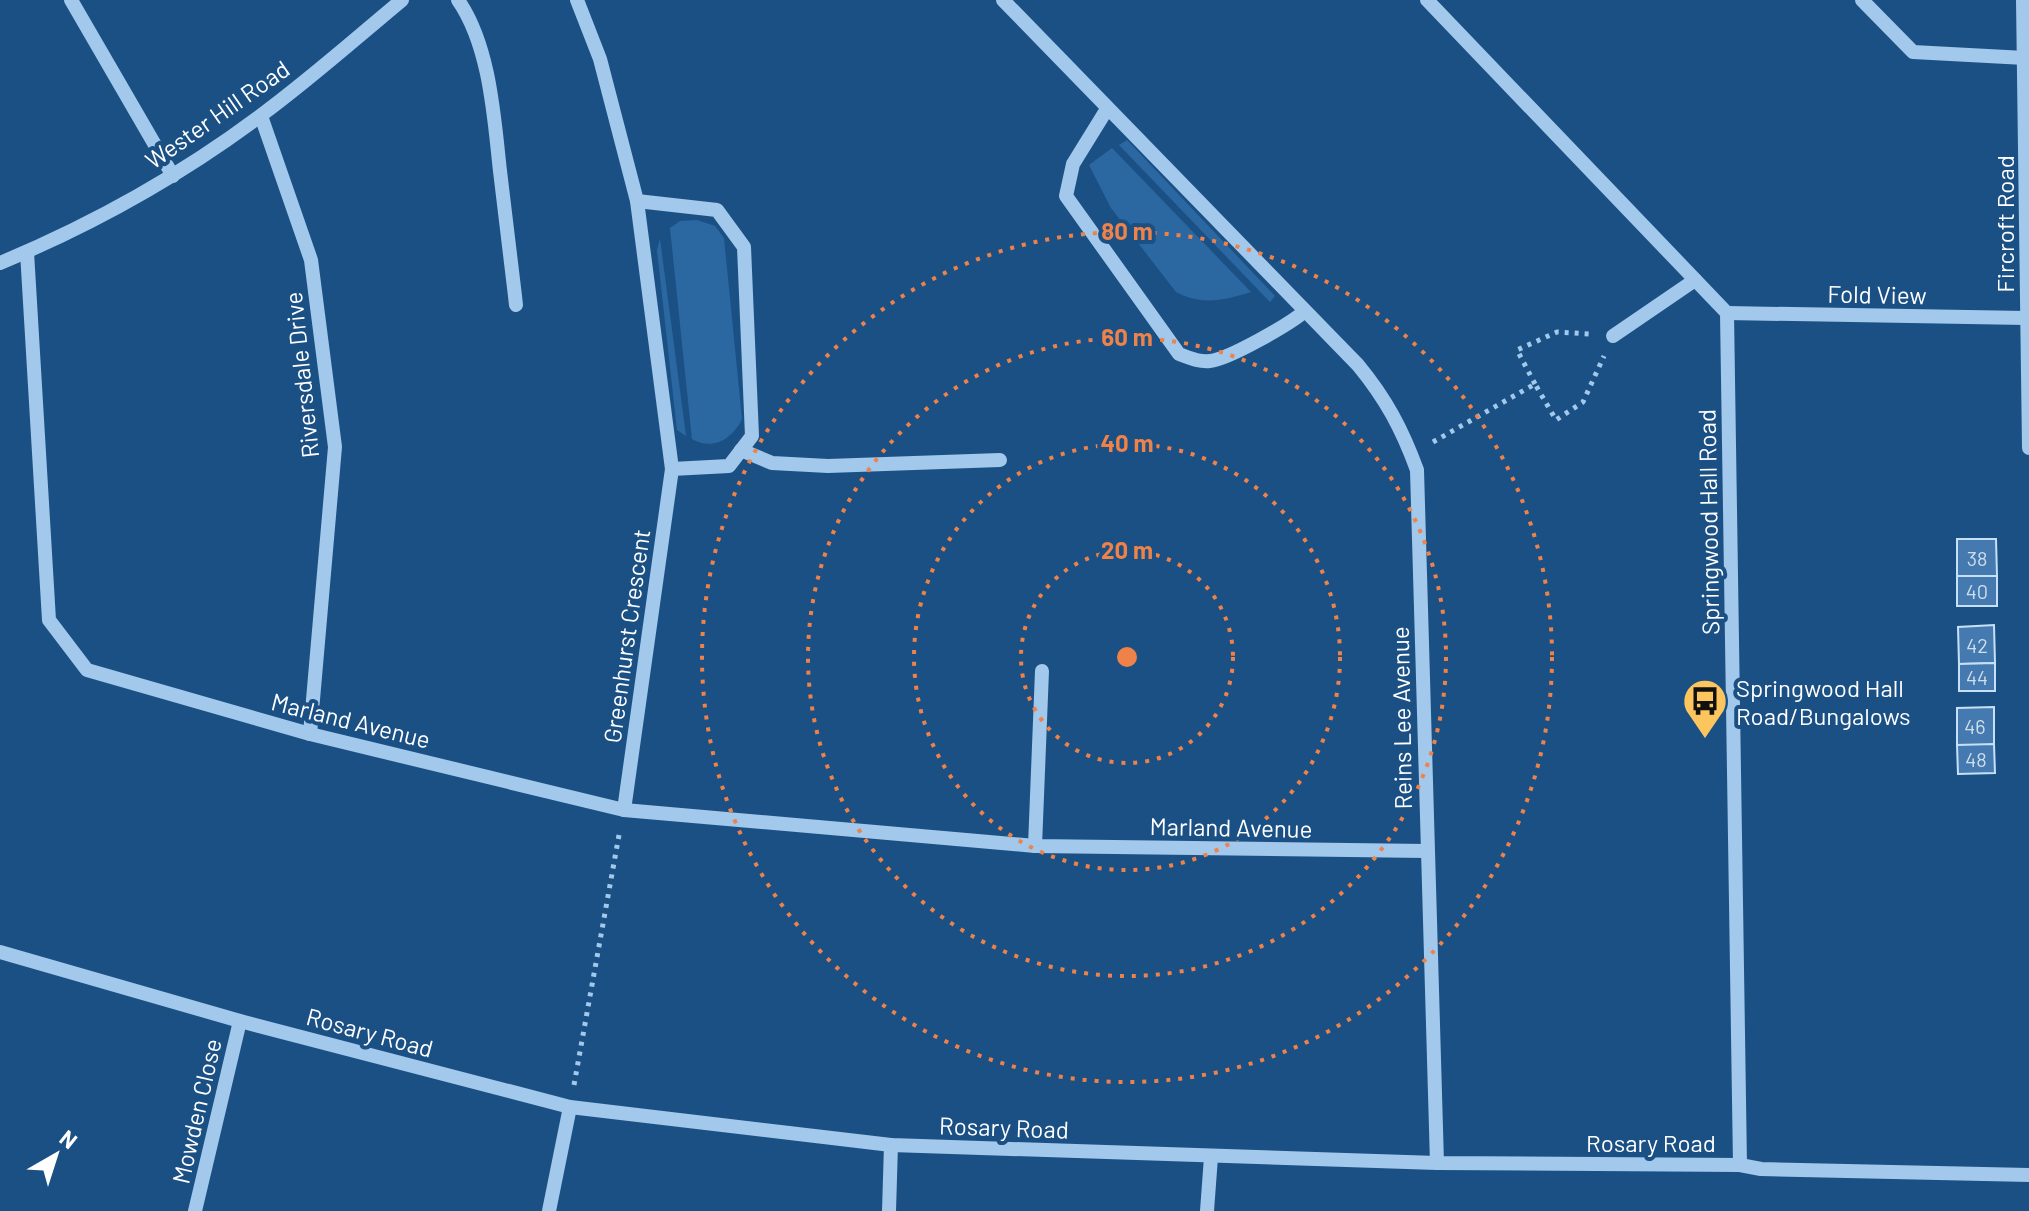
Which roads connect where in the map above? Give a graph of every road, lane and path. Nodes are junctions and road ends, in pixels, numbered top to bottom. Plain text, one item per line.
1 (71, 0) edge
2 (402, 0) edge
3 (458, 0) edge
4 (577, 0) edge
5 (1003, 0) edge
6 (1427, 0) edge
7 (1862, 0) edge
8 (2023, 0) edge
9 (2025, 58) junction
10 (1107, 109) junction
11 (261, 116) junction
12 (2027, 149) edge
13 (173, 176) junction
14 (637, 201) junction
15 (27, 252) junction
16 (0, 263) edge
17 (1695, 280) junction
18 (516, 305) dead end
19 (1305, 311) junction
20 (1727, 313) junction
21 (2026, 318) junction
22 (1613, 336) junction
23 (1535, 384) junction
24 (1435, 440) dead end
25 (2029, 448) edge
26 (741, 450) junction
27 (1000, 460) dead end
28 (672, 469) junction
29 (1042, 671) dead end
30 (310, 734) junction
31 (624, 810) junction
32 (1035, 846) junction
33 (1427, 851) junction
34 (0, 952) edge
35 (240, 1021) junction
36 (570, 1107) junction
37 (891, 1145) junction
38 (1211, 1157) junction
39 (1437, 1163) junction
40 (1740, 1165) junction
41 (2029, 1175) edge
42 (195, 1211) edge
43 (549, 1211) edge
44 (889, 1211) edge
45 (1207, 1211) edge

1 - 13 street
2 - 11 street, Wester Hill Road
3 - 18 street
4 - 14 street, Greenhurst Crescent
5 - 10 street, Reins Lee Avenue
6 - 17 street
7 - 9 street
8 - 9 street, Fircroft Road
9 - 12 street, Fircroft Road
10 - 19 street, Reins Lee Avenue
10 - 19 street
11 - 13 street, Wester Hill Road
11 - 30 street, Riversdale Drive
12 - 21 street, Fircroft Road
13 - 15 street, Wester Hill Road
14 - 26 street
14 - 28 street, Greenhurst Crescent
15 - 16 street, Wester Hill Road
15 - 30 street, Marland Avenue
17 - 20 street
17 - 22 street
19 - 33 street, Reins Lee Avenue
20 - 21 street, Fold View
20 - 40 street, Springwood Hall Road
21 - 25 street, Fircroft Road
22 - 23 path
22 - 23 path
23 - 24 path
26 - 27 street
26 - 28 street
28 - 31 street, Greenhurst Crescent
29 - 32 street
30 - 31 street, Marland Avenue
31 - 32 street, Marland Avenue
31 - 36 path
32 - 33 street, Marland Avenue
33 - 39 street, Reins Lee Avenue
34 - 35 street, Rosary Road
35 - 36 street, Rosary Road
35 - 42 street, Mowden Close
36 - 37 street, Rosary Road
36 - 43 street
37 - 38 street, Rosary Road
37 - 44 street
38 - 39 street, Rosary Road
38 - 45 street
39 - 40 street, Rosary Road
40 - 41 street, Rosary Road

